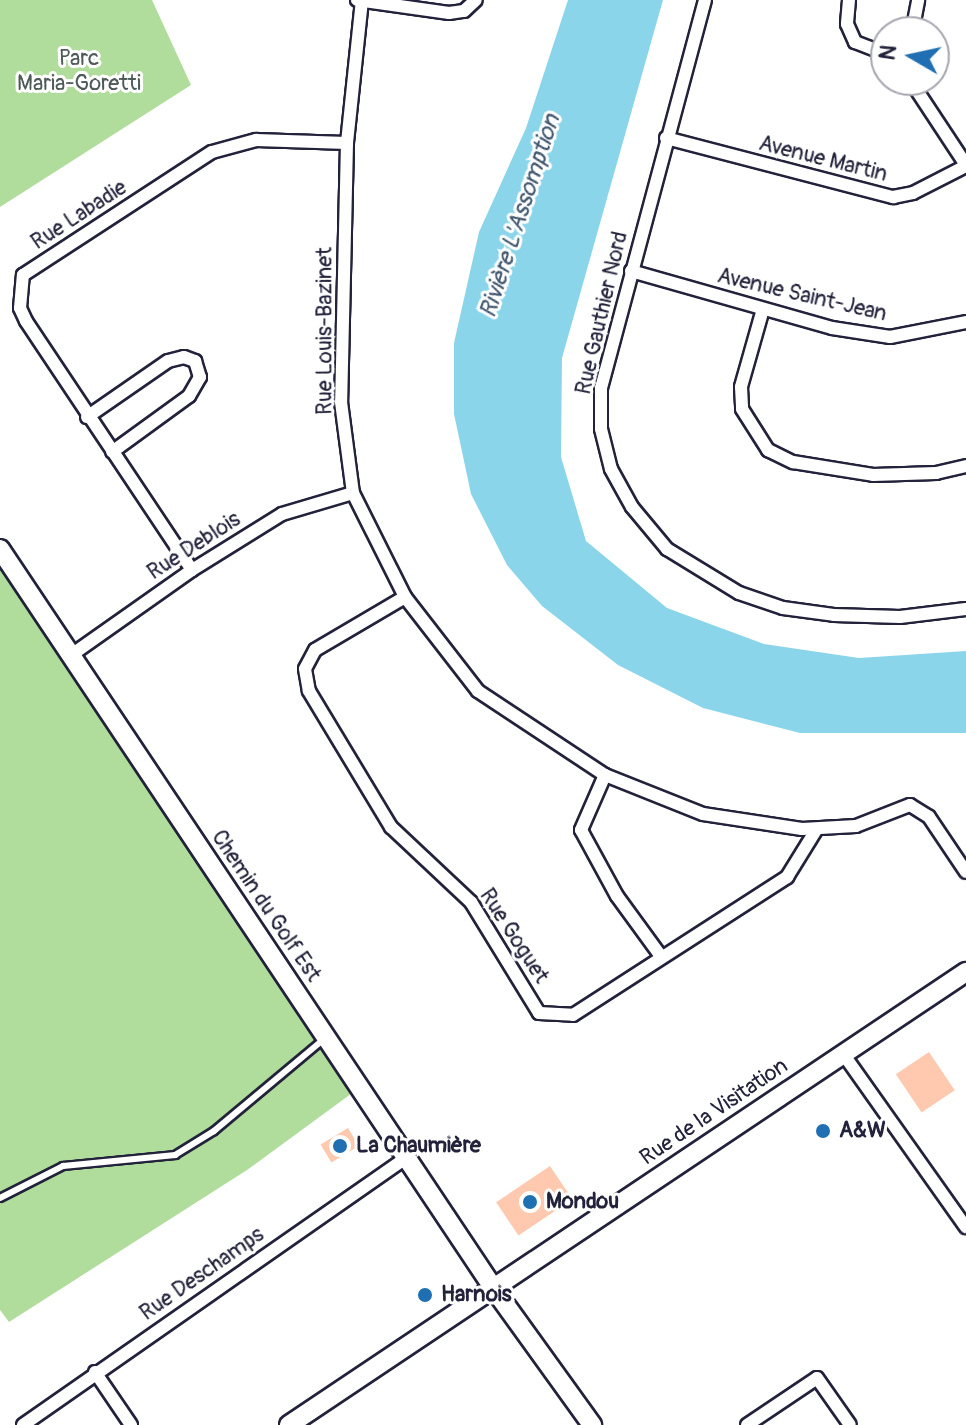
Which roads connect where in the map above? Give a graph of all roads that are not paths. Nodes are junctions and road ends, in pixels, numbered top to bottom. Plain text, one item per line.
1 (360, 0) edge
2 (476, 0) edge
3 (705, 0) edge
4 (849, 0) edge
5 (870, 48) edge
6 (920, 96) edge
7 (666, 138) junction
8 (347, 143) junction
9 (966, 166) edge
10 (631, 271) junction
11 (763, 309) junction
12 (966, 322) edge
13 (87, 417) junction
14 (112, 452) junction
15 (966, 466) edge
16 (353, 493) junction
17 (0, 549) edge
18 (192, 570) junction
19 (405, 597) junction
20 (966, 609) edge
21 (70, 656) junction
22 (605, 775) junction
23 (816, 830) junction
24 (966, 872) edge
25 (660, 955) junction
26 (966, 972) edge
27 (325, 1038) junction
28 (844, 1055) junction
29 (406, 1158) junction
30 (0, 1198) edge
31 (966, 1227) edge
32 (494, 1289) junction
33 (95, 1372) junction
34 (23, 1425) edge
35 (131, 1425) edge
36 (289, 1425) edge
37 (592, 1425) edge
38 (747, 1425) edge
39 (850, 1425) edge

1 - 2 street
1 - 8 street, Rue Louis-Bazinet
3 - 7 street, Rue Gauthier Nord
4 - 5 street
6 - 9 street
7 - 9 street, Avenue Martin
7 - 10 street, Rue Gauthier Nord
8 - 13 street, Rue Labadie
8 - 16 street, Rue Louis-Bazinet
10 - 11 street, Avenue Saint-Jean
10 - 20 street, Rue Gauthier Nord
11 - 12 street, Avenue Saint-Jean
11 - 15 street
13 - 14 street, Rue Labadie
13 - 14 street
14 - 18 street, Rue Labadie
16 - 18 street, Rue Deblois
16 - 19 street, Rue Louis-Bazinet
17 - 21 street, Chemin du Golf Est
18 - 21 street, Rue Deblois
19 - 22 street, Rue Louis-Bazinet
19 - 25 street, Rue Goguet
21 - 27 street, Chemin du Golf Est
22 - 23 street, Rue Louis-Bazinet
22 - 25 street
23 - 24 street, Rue Louis-Bazinet
23 - 25 street, Rue Goguet
26 - 28 street, Rue de la Visitation
27 - 29 street, Chemin du Golf Est
27 - 30 lane
28 - 31 street
28 - 32 street, Rue de la Visitation
29 - 32 street, Chemin du Golf Est
29 - 33 street, Rue Deschamps
32 - 36 street, Rue de la Visitation
32 - 37 street, Chemin du Golf Est
33 - 34 street, Rue Deschamps
33 - 35 street
38 - 39 street

